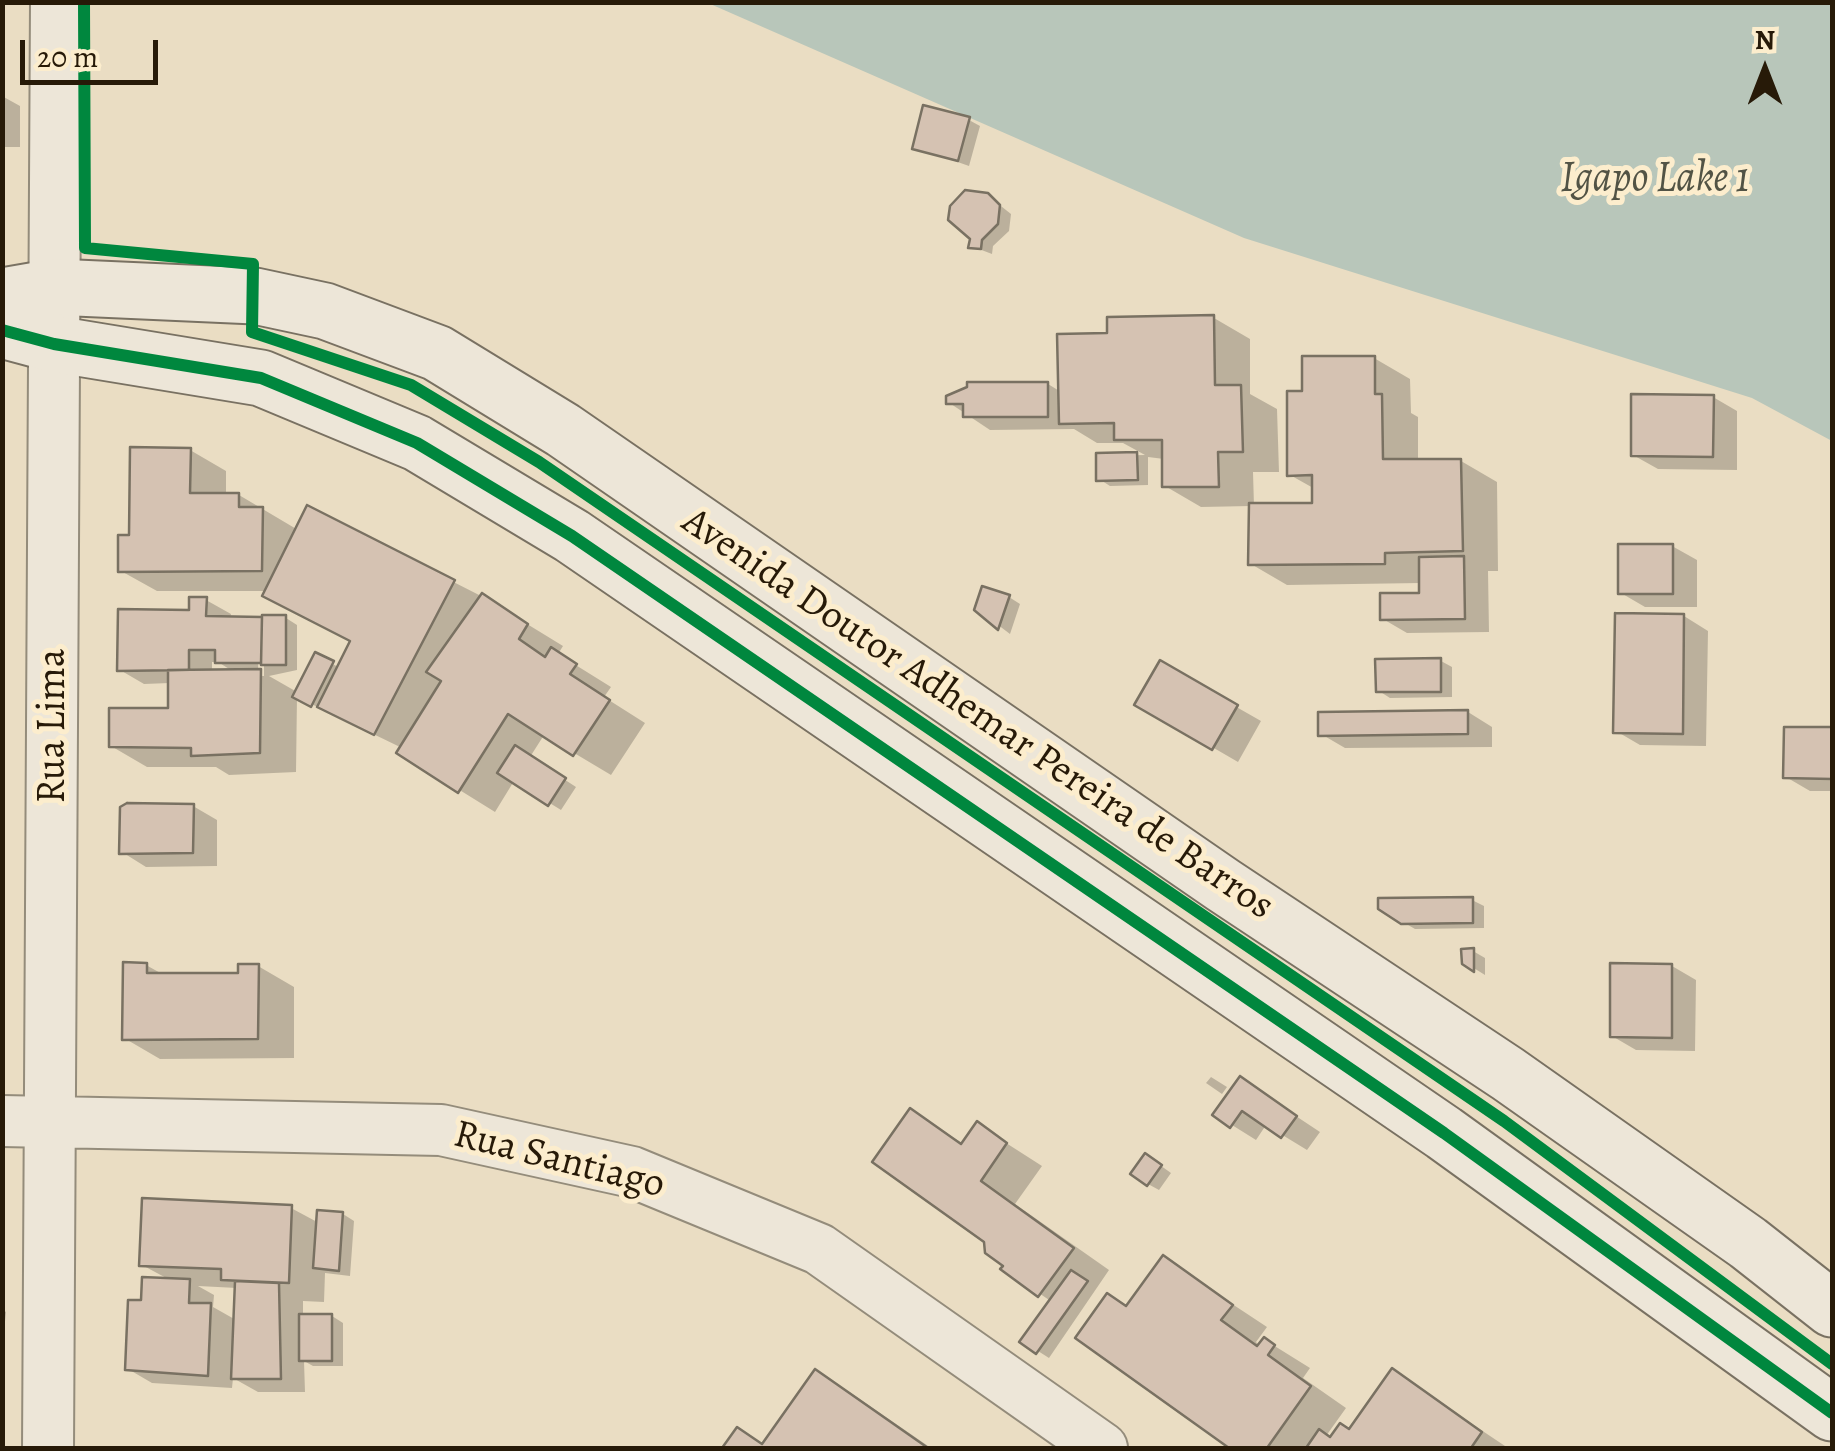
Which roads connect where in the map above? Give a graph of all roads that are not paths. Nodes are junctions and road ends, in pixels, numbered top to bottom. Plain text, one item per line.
1 (56, 2) edge
2 (28, 292) edge
3 (275, 300) junction
4 (2, 330) edge
5 (54, 344) junction
6 (261, 378) junction
7 (1224, 885) junction
8 (1177, 952) junction
9 (2, 1121) edge
10 (53, 1121) junction
11 (1832, 1309) edge
12 (1832, 1414) edge
13 (48, 1448) edge
14 (1102, 1448) edge

1 - 2 street, Rua Lima
2 - 3 street, Avenida Doutor Adhemar Pereira de Barros
2 - 5 street, Rua Lima
3 - 6 street
3 - 7 street, Avenida Doutor Adhemar Pereira de Barros
4 - 5 street, Avenida Doutor Adhemar Pereira de Barros
5 - 6 street, Avenida Doutor Adhemar Pereira de Barros
5 - 10 street, Rua Lima
6 - 8 street, Avenida Doutor Adhemar Pereira de Barros
7 - 8 street
7 - 11 street, Avenida Doutor Adhemar Pereira de Barros
8 - 12 street, Avenida Doutor Adhemar Pereira de Barros
9 - 10 street, Rua Santiago
10 - 13 street, Rua Lima
10 - 14 street, Rua Santiago

